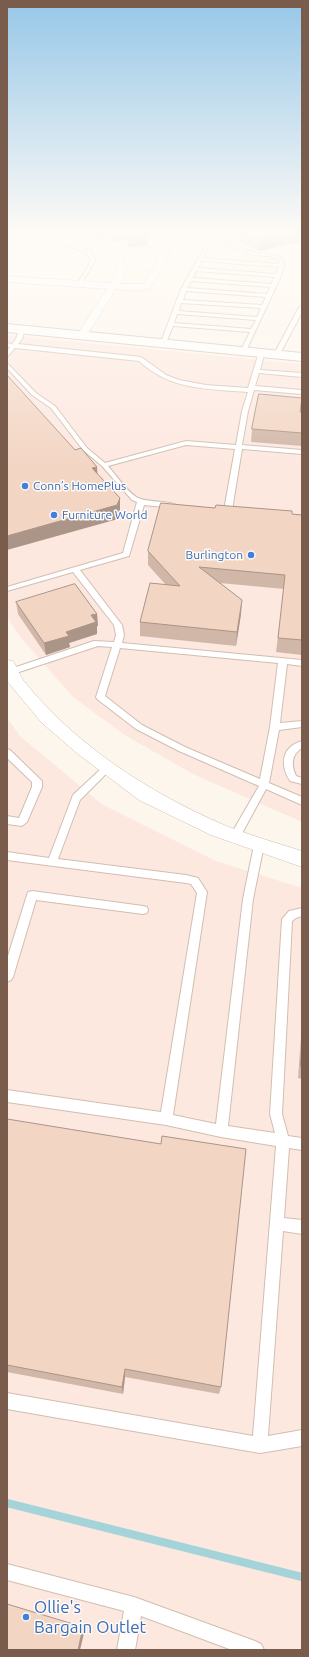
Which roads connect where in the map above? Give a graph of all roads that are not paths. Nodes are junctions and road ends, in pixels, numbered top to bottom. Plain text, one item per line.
1 (97, 312) edge
2 (175, 312) edge
3 (179, 312) edge
4 (262, 312) edge
5 (299, 312) edge
6 (259, 319) junction
7 (171, 324) junction
8 (7, 328) edge
9 (22, 330) junction
10 (253, 332) junction
11 (81, 336) junction
12 (164, 342) junction
13 (7, 345) edge
14 (14, 346) junction
15 (244, 350) junction
16 (262, 352) junction
17 (277, 354) junction
18 (7, 355) edge
19 (302, 357) edge
20 (7, 365) edge
21 (256, 371) junction
22 (302, 375) edge
23 (250, 389) junction
24 (302, 392) edge
25 (247, 402) junction
26 (255, 402) dead end
27 (240, 447) junction
28 (302, 452) edge
29 (104, 465) junction
30 (141, 502) junction
31 (182, 506) edge
32 (220, 510) edge
33 (76, 570) junction
34 (7, 590) edge
35 (116, 645) junction
36 (283, 661) junction
37 (302, 663) edge
38 (9, 670) edge
39 (302, 724) edge
40 (274, 727) junction
41 (302, 744) edge
42 (297, 749) edge
43 (7, 752) edge
44 (108, 767) junction
45 (302, 781) edge
46 (264, 785) junction
47 (300, 800) edge
48 (7, 820) edge
49 (235, 836) junction
50 (259, 845) junction
51 (7, 856) edge
52 (302, 859) edge
53 (52, 862) junction
54 (143, 910) dead end
55 (302, 912) edge
56 (7, 977) edge
57 (7, 1096) edge
58 (166, 1119) junction
59 (221, 1131) junction
60 (283, 1141) junction
61 (302, 1144) edge
62 (277, 1224) junction
63 (302, 1227) edge
64 (7, 1401) edge
65 (302, 1438) edge
66 (260, 1445) junction
67 (7, 1572) edge
68 (134, 1605) junction
69 (126, 1650) edge
70 (255, 1650) edge

1 - 11 street
2 - 7 lane
3 - 6 lane
4 - 6 lane
5 - 17 lane
6 - 10 lane
7 - 10 lane
7 - 12 lane
8 - 9 street
9 - 11 street
9 - 14 lane
10 - 15 lane
11 - 12 street
12 - 15 street
13 - 14 lane
14 - 18 lane
14 - 23 lane
15 - 16 street
16 - 17 street
16 - 21 lane
17 - 19 street
20 - 29 lane
21 - 22 lane
21 - 23 lane
23 - 24 lane
23 - 25 lane
25 - 26 lane
25 - 27 lane
27 - 28 lane
27 - 29 lane
27 - 32 lane
29 - 30 lane
30 - 31 lane
30 - 33 lane
33 - 34 lane
33 - 35 lane
35 - 36 lane
35 - 38 lane
35 - 46 lane
36 - 37 lane
36 - 40 lane
38 - 44 street
39 - 40 lane
40 - 46 lane
41 - 42 lane
42 - 45 lane
43 - 48 lane
44 - 49 street
44 - 53 lane
46 - 47 lane
46 - 49 lane
49 - 50 street
50 - 52 street
50 - 59 lane
51 - 53 lane
53 - 58 lane
54 - 56 lane
55 - 60 lane
57 - 58 lane
58 - 59 lane
59 - 60 lane
60 - 61 lane
60 - 62 lane
62 - 63 lane
62 - 66 lane
64 - 66 lane
65 - 66 lane
67 - 68 lane
68 - 69 lane
68 - 70 lane

